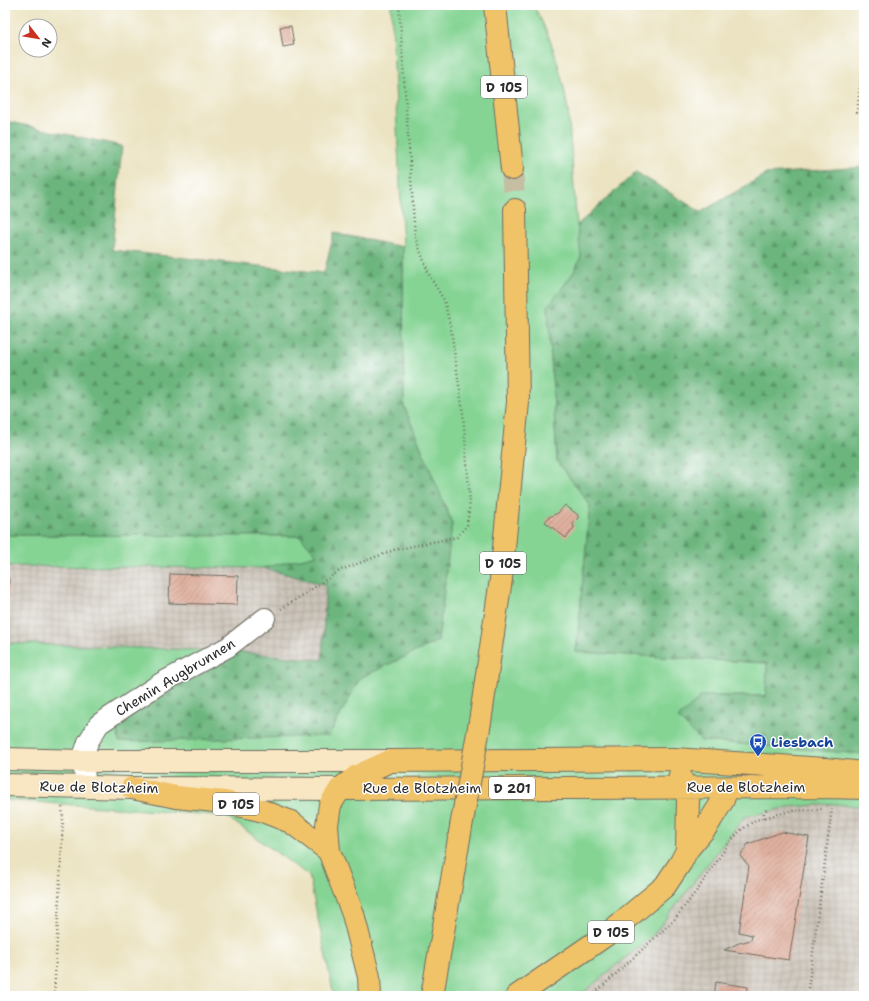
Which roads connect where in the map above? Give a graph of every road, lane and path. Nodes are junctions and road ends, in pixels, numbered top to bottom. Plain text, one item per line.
1 (398, 5) edge
2 (495, 5) edge
3 (864, 53) edge
4 (857, 112) dead end
5 (512, 169) tunnel mouth
6 (515, 210) tunnel mouth
7 (266, 618) joint
8 (5, 759) edge
9 (674, 759) junction
10 (83, 761) junction
11 (390, 761) junction
12 (864, 772) edge
13 (5, 785) edge
14 (63, 786) junction
15 (86, 786) junction
16 (684, 787) junction
17 (132, 788) junction
18 (727, 788) junction
19 (864, 788) edge
20 (340, 789) junction
21 (687, 850) junction
22 (329, 851) junction
23 (54, 996) edge
24 (370, 996) edge
25 (432, 996) edge
26 (517, 996) edge
27 (592, 996) edge
28 (806, 996) edge

1 - 7 path
2 - 5 main road, D 105
3 - 4 path
6 - 25 main road, D 105, bridge
7 - 10 street, Chemin Augbrunnen
8 - 10 main road, Rue de Blotzheim / D 201
9 - 11 main road, Rue de Blotzheim / D 201
9 - 12 main road, D 201
9 - 16 main road, D 105
10 - 11 main road, Rue de Blotzheim / D 201
10 - 15 street, Chemin Augbrunnen
11 - 20 main road, D 201
13 - 14 main road, Rue de Blotzheim / D 201
14 - 15 main road, Rue de Blotzheim / D 201
14 - 23 path
15 - 17 main road, Rue de Blotzheim / D 201
16 - 18 main road, Rue de Blotzheim / D 201
16 - 20 main road, Rue de Blotzheim / D 201
16 - 21 main road, D 105
17 - 20 main road, Rue de Blotzheim / D 201
17 - 22 main road, D 105
18 - 19 main road, Rue de Blotzheim / D 201
18 - 21 main road, D 105
20 - 22 main road
21 - 26 main road, D 105
22 - 24 main road
27 - 28 path

